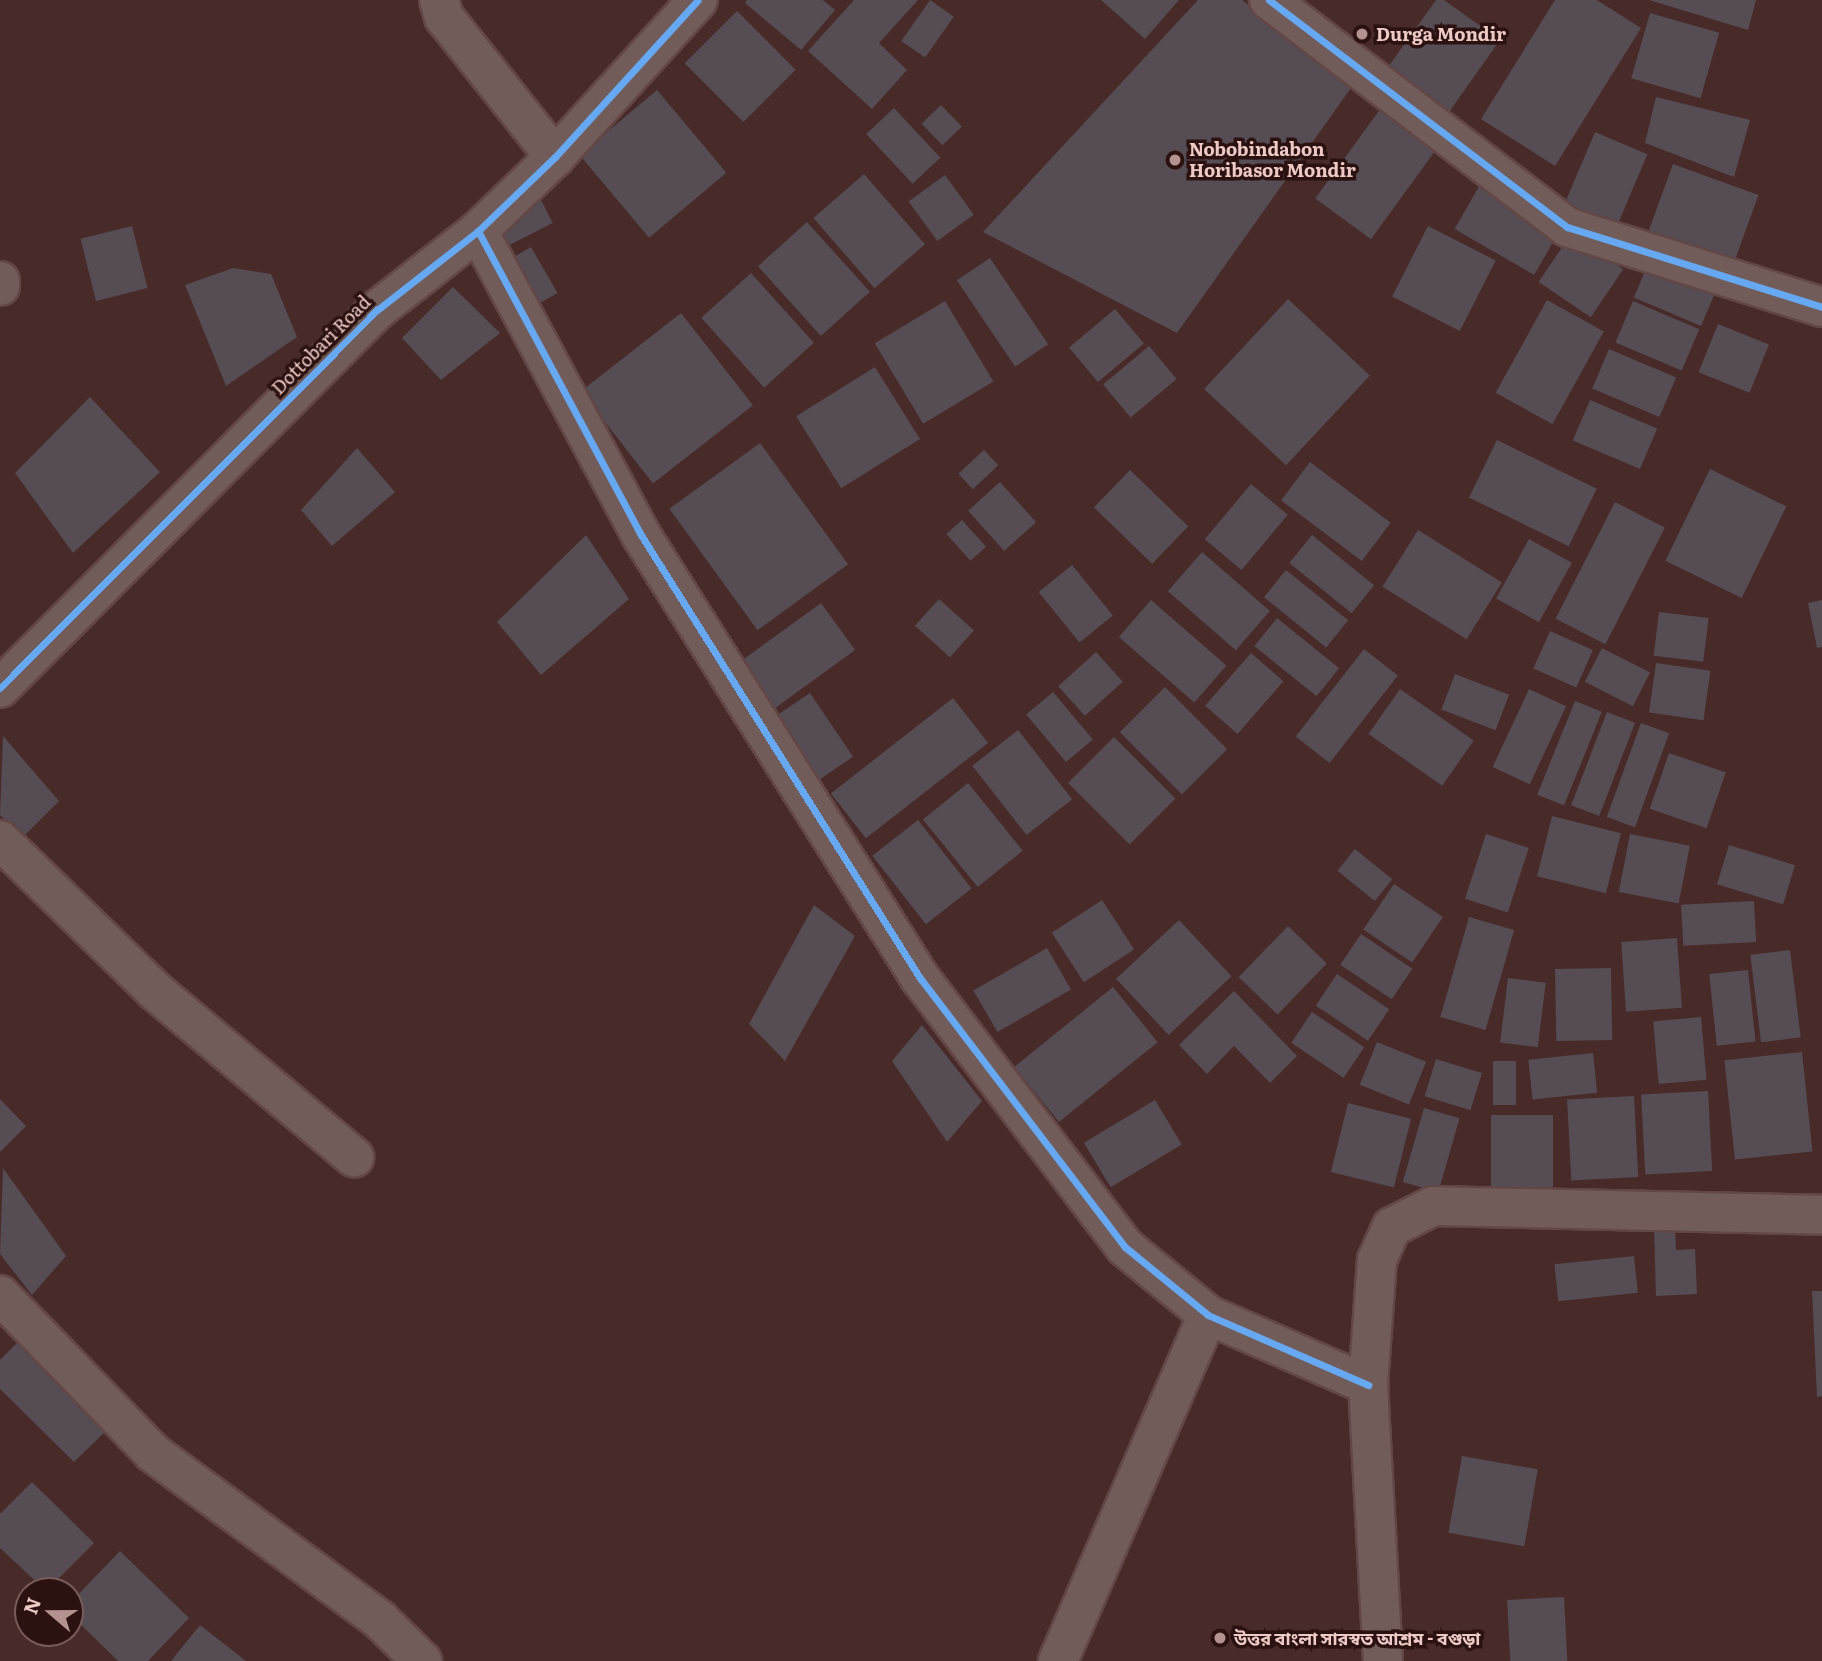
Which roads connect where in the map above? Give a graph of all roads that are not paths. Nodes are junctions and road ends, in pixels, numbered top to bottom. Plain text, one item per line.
1 (439, 0) edge
2 (698, 0) edge
3 (1269, 0) edge
4 (555, 157) junction
5 (478, 231) junction
6 (0, 281) edge
7 (0, 286) edge
8 (1822, 307) edge
9 (0, 688) edge
10 (0, 840) edge
11 (354, 1157) dead end
12 (1822, 1215) edge
13 (0, 1295) edge
14 (1208, 1315) junction
15 (1368, 1385) junction
16 (422, 1661) edge
17 (1058, 1661) edge
18 (1383, 1661) edge

1 - 4 street
2 - 4 street, Dottobari Road
3 - 8 street
4 - 5 street, Dottobari Road
5 - 9 street, Dottobari Road
5 - 14 street
6 - 7 street
10 - 11 street
12 - 15 street
13 - 16 street
14 - 15 street
14 - 17 street
15 - 18 street

